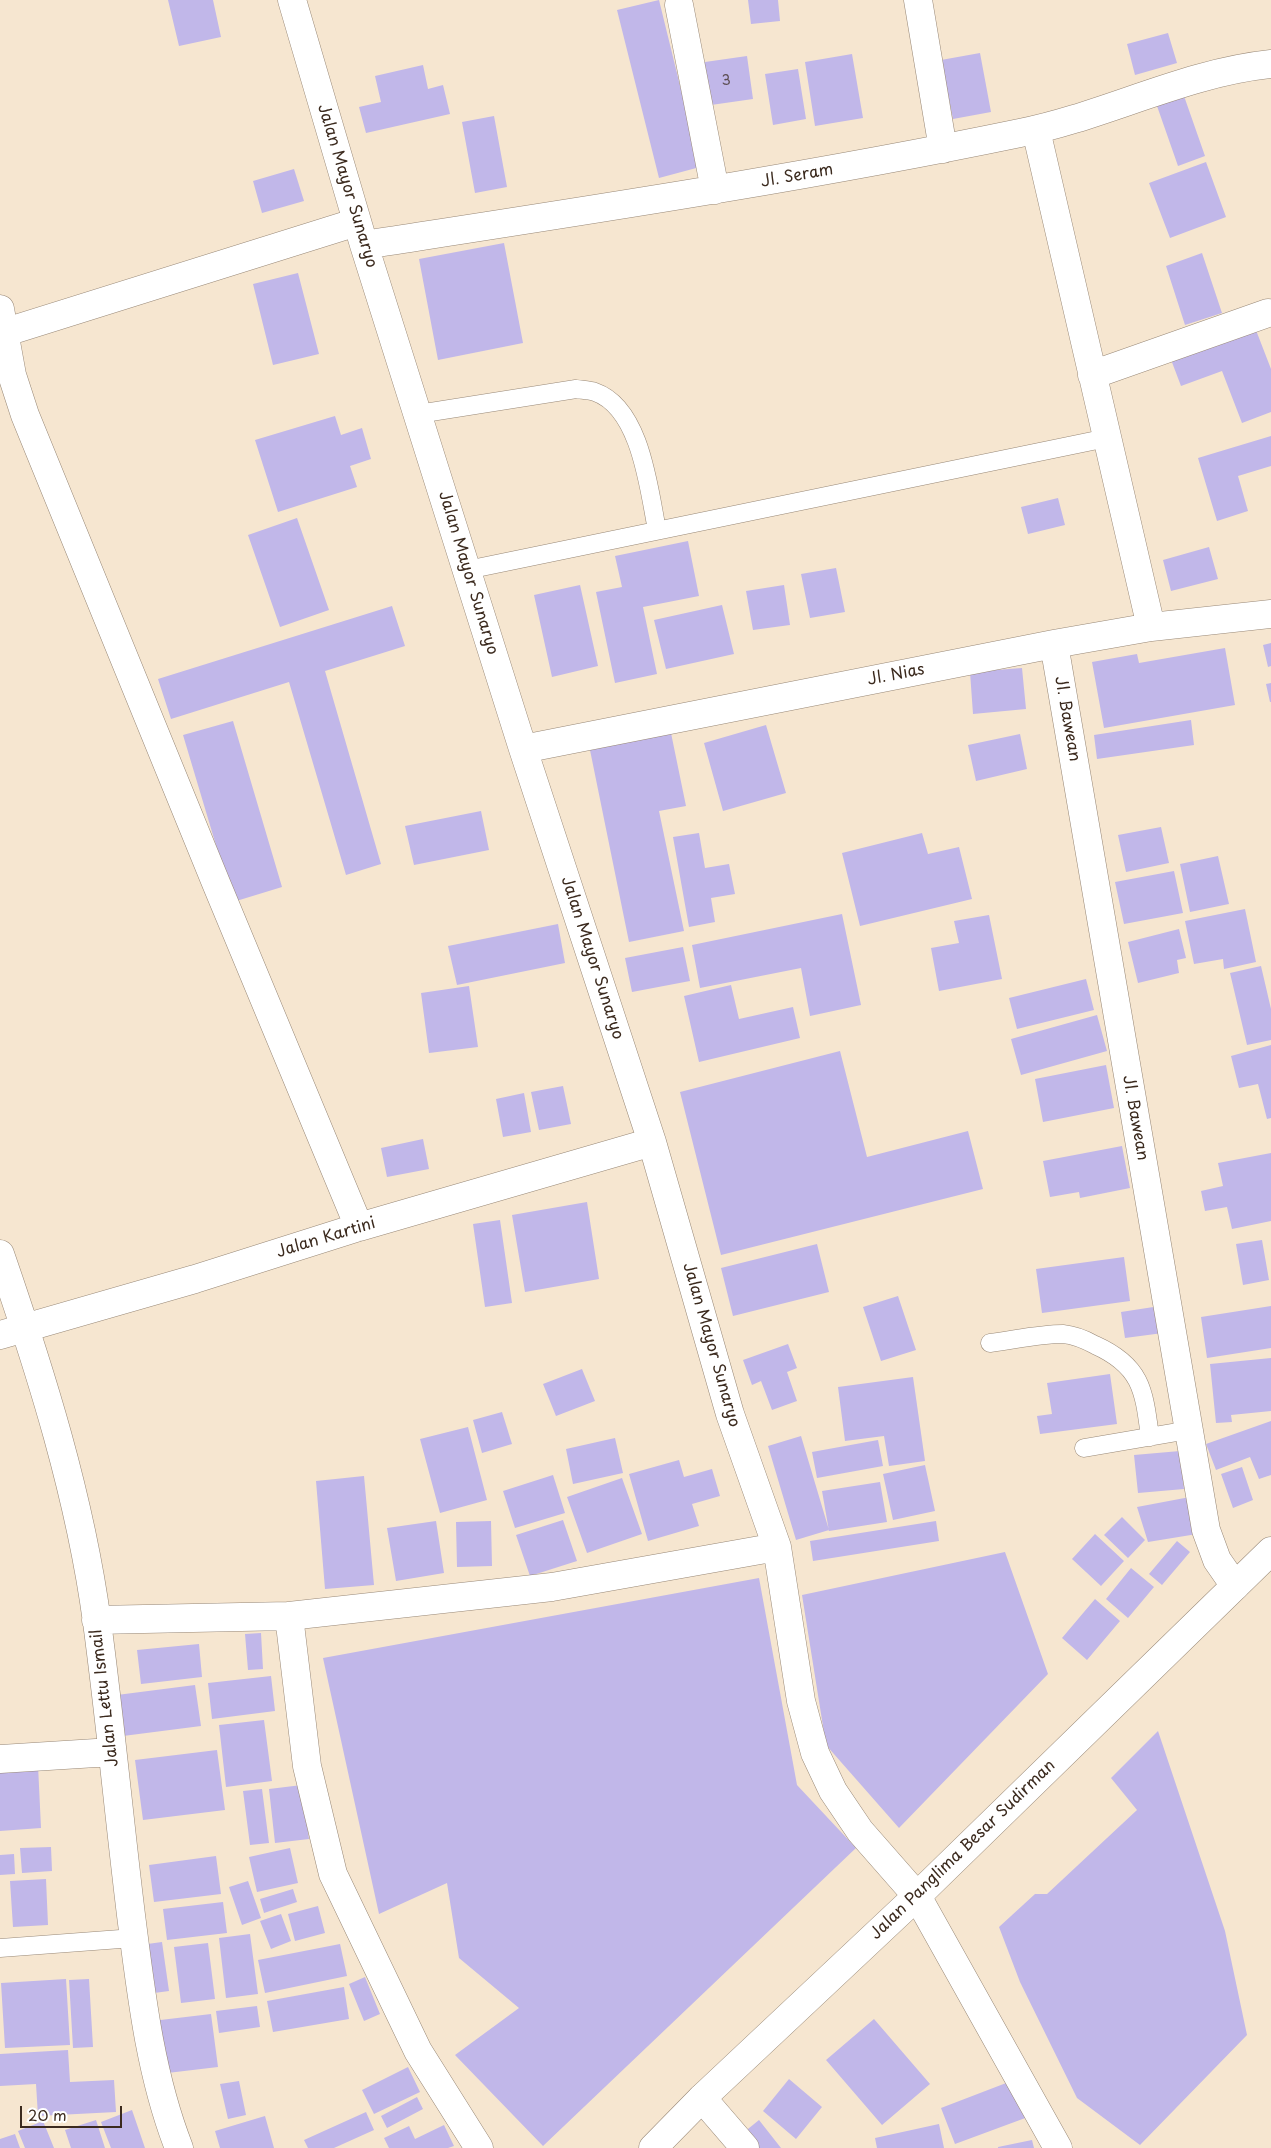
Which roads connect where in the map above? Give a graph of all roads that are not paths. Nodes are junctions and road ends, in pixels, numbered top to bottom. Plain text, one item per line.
1 (292, 0) edge
2 (918, 0) edge
3 (679, 5) dead end
4 (1246, 67) edge
5 (1036, 130) junction
6 (943, 149) junction
7 (715, 190) junction
8 (361, 234) junction
9 (1268, 313) dead end
10 (1, 325) edge
11 (1092, 375) junction
12 (418, 414) junction
13 (1107, 438) junction
14 (657, 530) junction
15 (467, 570) junction
16 (1259, 615) edge
17 (1151, 627) junction
18 (1054, 644) junction
19 (523, 749) junction
20 (652, 1142) junction
21 (359, 1227) junction
22 (0, 1254) edge
23 (12, 1330) edge
24 (990, 1343) dead end
25 (1189, 1430) junction
26 (1150, 1437) junction
27 (1084, 1448) dead end
28 (776, 1547) junction
29 (1271, 1551) edge
30 (1235, 1586) junction
31 (289, 1616) junction
32 (96, 1620) junction
33 (112, 1752) junction
34 (0, 1759) edge
35 (917, 1896) junction
36 (134, 1938) junction
37 (0, 1948) edge
38 (702, 2098) junction
39 (179, 2148) edge
40 (479, 2148) edge
41 (653, 2148) edge
42 (744, 2148) edge
43 (1058, 2148) edge

1 - 8 street, Jalan Mayor Sunaryo
2 - 6 street
3 - 7 street
4 - 5 street, Jl. Seram
5 - 6 street, Jl. Seram
5 - 11 street
6 - 7 street, Jl. Seram
7 - 8 street, Jl. Seram
8 - 10 street, Jl. Seram
8 - 12 street, Jalan Mayor Sunaryo
9 - 11 street
10 - 21 street
11 - 13 street
12 - 14 lane
12 - 15 street, Jalan Mayor Sunaryo
13 - 14 lane
13 - 17 street
14 - 15 lane
15 - 19 street, Jalan Mayor Sunaryo
16 - 17 street, Jl. Nias
17 - 18 street, Jl. Nias
18 - 19 street, Jl. Nias
18 - 25 street, Jl. Bawean
19 - 20 street, Jalan Mayor Sunaryo
20 - 21 street, Jalan Kartini
20 - 28 street, Jalan Mayor Sunaryo
21 - 23 street, Jalan Kartini
22 - 23 street, Jalan Lettu Ismail
23 - 32 street, Jalan Lettu Ismail
24 - 26 lane
25 - 26 lane
25 - 30 street, Jl. Bawean
26 - 27 lane
28 - 31 street
28 - 35 street, Jalan Mayor Sunaryo
29 - 30 street, Jalan Panglima Besar Sudirman
30 - 35 street, Jalan Panglima Besar Sudirman
31 - 32 street
31 - 40 street
32 - 33 street, Jalan Lettu Ismail
33 - 34 street
33 - 36 street, Jalan Lettu Ismail
35 - 38 street, Jalan Panglima Besar Sudirman
35 - 43 street, Jalan Mayor Sunaryo
36 - 37 lane
36 - 39 street, Jalan Lettu Ismail
38 - 41 street, Jalan Panglima Besar Sudirman
38 - 42 street

